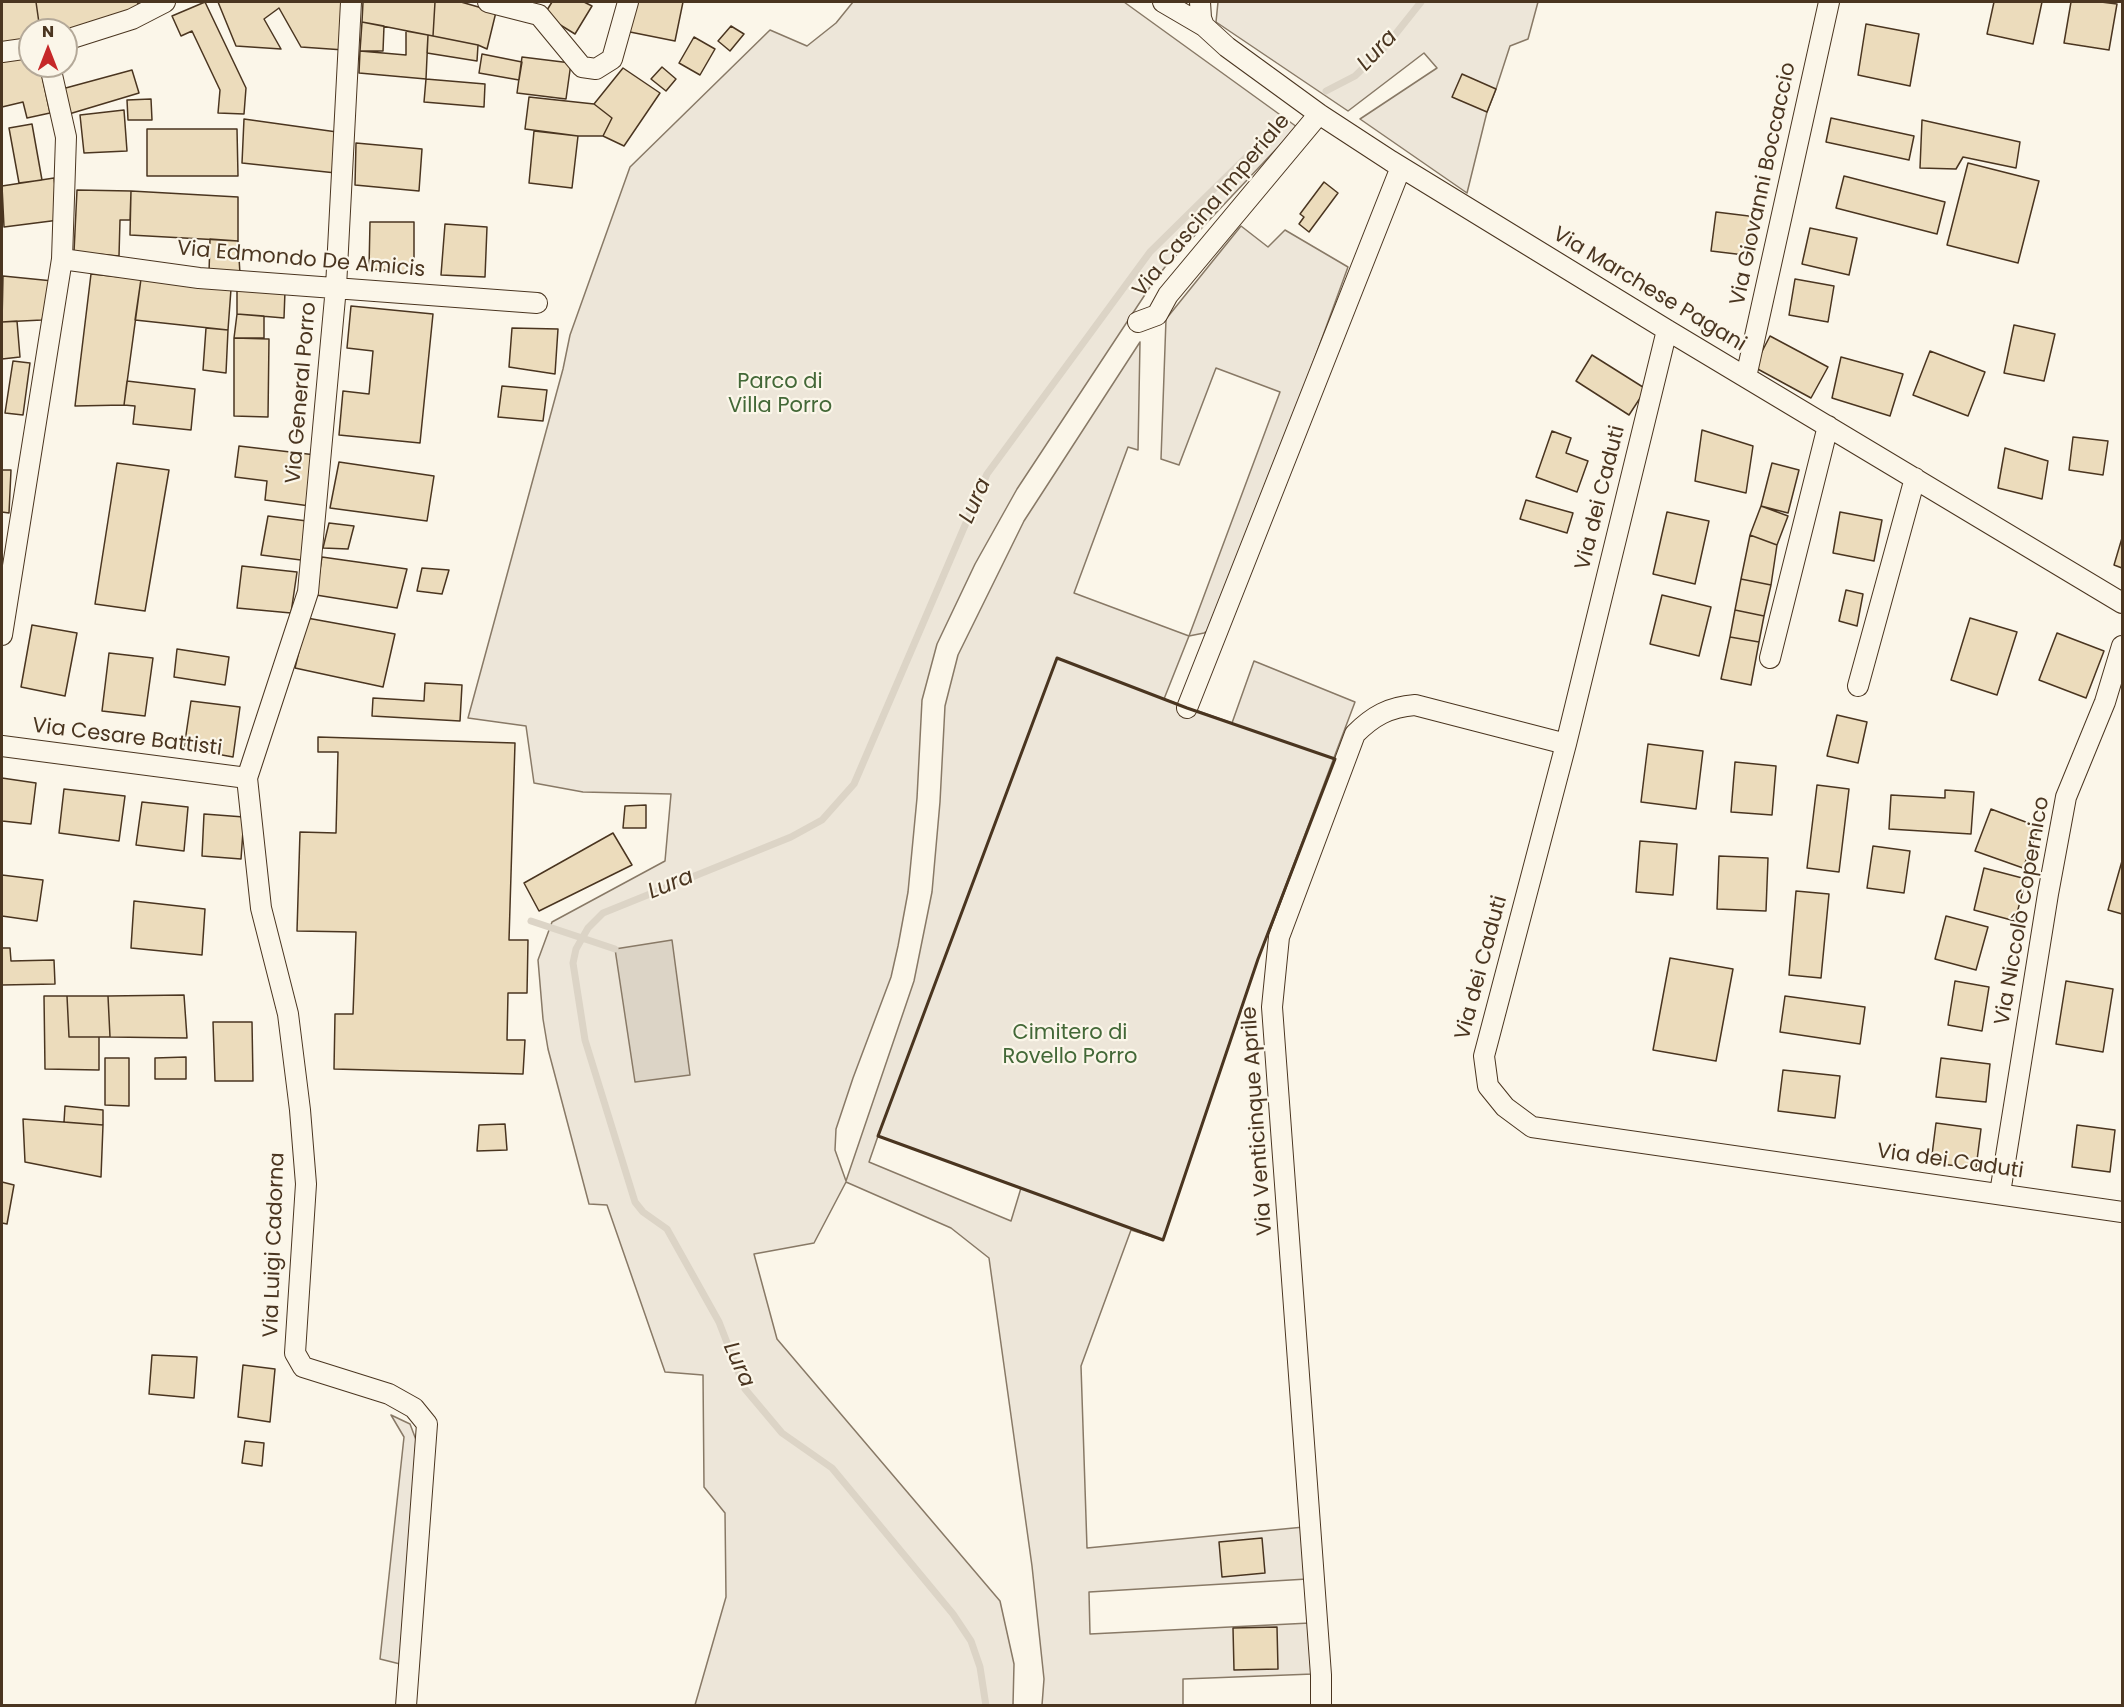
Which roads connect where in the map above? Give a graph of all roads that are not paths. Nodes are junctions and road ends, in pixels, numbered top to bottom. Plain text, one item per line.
1 (165, 2) edge
2 (351, 2) edge
3 (488, 2) edge
4 (628, 2) edge
5 (1163, 2) edge
6 (1200, 2) edge
7 (1829, 2) edge
8 (1204, 26) junction
9 (78, 36) edge
10 (18, 50) edge
11 (2, 52) edge
12 (53, 78) edge
13 (1319, 114) junction
14 (1401, 167) junction
15 (62, 259) junction
16 (336, 287) junction
17 (537, 303) dead end
18 (1138, 322) dead end
19 (1667, 330) junction
20 (1746, 377) junction
21 (1828, 426) junction
22 (1915, 478) junction
23 (2122, 603) edge
24 (2, 635) edge
25 (2122, 646) edge
26 (1770, 658) dead end
27 (1858, 686) dead end
28 (1187, 708) dead end
29 (1566, 744) junction
30 (2, 746) edge
31 (247, 778) junction
32 (2000, 1193) junction
33 (2122, 1212) edge
34 (406, 1706) edge
35 (1321, 1706) edge

1 - 9 street
2 - 16 street, Via General Porro
3 - 4 street
5 - 8 street, Via Marchese Pagani
6 - 8 street
7 - 20 street, Via Giovanni Boccaccio
8 - 13 street, Via Marchese Pagani
10 - 11 street
12 - 15 street
13 - 14 street, Via Marchese Pagani
13 - 18 street, Via Cascina Imperiale
14 - 19 street, Via Marchese Pagani
14 - 28 street
15 - 16 street, Via Edmondo De Amicis
15 - 24 street
16 - 17 street, Via Edmondo De Amicis
16 - 31 street, Via General Porro
19 - 20 street, Via Marchese Pagani
19 - 29 street, Via dei Caduti
20 - 21 street, Via Marchese Pagani
21 - 22 street, Via Marchese Pagani
21 - 26 street
22 - 23 street, Via Marchese Pagani
22 - 27 street
25 - 32 street, Via Niccolò Copernico
29 - 32 street, Via dei Caduti
29 - 35 street, Via Venticinque Aprile
30 - 31 street, Via Cesare Battisti
31 - 34 street, Via Luigi Cadorna
32 - 33 street, Via dei Caduti

